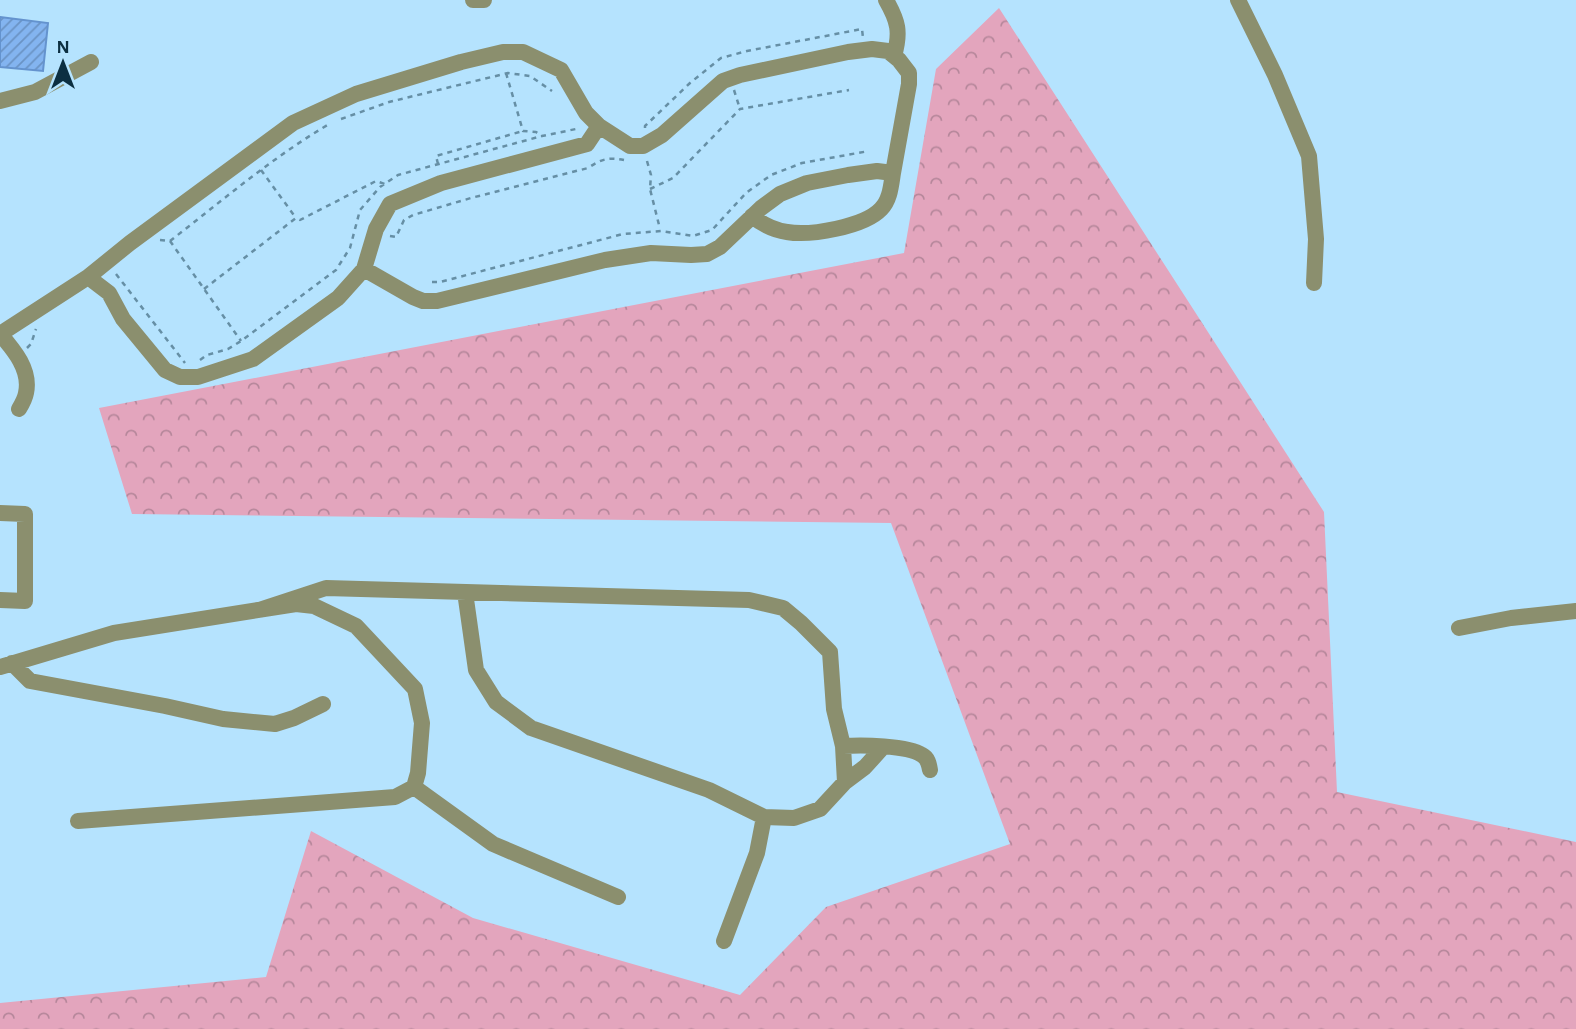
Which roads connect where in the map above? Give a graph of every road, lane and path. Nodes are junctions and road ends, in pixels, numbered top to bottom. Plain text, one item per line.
1 (473, 0) edge
2 (484, 0) edge
3 (886, 0) edge
4 (1238, 0) edge
5 (894, 56) junction
6 (91, 62) dead end
7 (506, 73) junction
8 (732, 84) dead end
9 (849, 90) dead end
10 (552, 91) dead end
11 (0, 101) edge
12 (740, 109) junction
13 (599, 126) junction
14 (523, 131) junction
15 (582, 133) dead end
16 (542, 136) junction
17 (869, 150) dead end
18 (650, 154) dead end
19 (647, 161) junction
20 (632, 162) dead end
21 (639, 162) dead end
22 (438, 165) junction
23 (261, 170) junction
24 (893, 173) junction
25 (385, 184) junction
26 (650, 190) junction
27 (752, 216) junction
28 (296, 218) junction
29 (661, 231) junction
30 (386, 236) dead end
31 (159, 239) dead end
32 (170, 241) junction
33 (364, 269) junction
34 (109, 275) dead end
35 (88, 277) junction
36 (432, 282) dead end
37 (1314, 283) dead end
38 (204, 289) junction
39 (0, 334) edge
40 (241, 341) junction
41 (198, 361) dead end
42 (188, 368) dead end
43 (19, 409) dead end
44 (0, 513) edge
45 (466, 592) junction
46 (0, 600) edge
47 (259, 610) junction
48 (1576, 611) edge
49 (1459, 628) dead end
50 (6, 665) edge
51 (323, 704) dead end
52 (843, 746) junction
53 (883, 747) junction
54 (930, 769) dead end
55 (845, 782) junction
56 (414, 787) junction
57 (764, 817) junction
58 (78, 821) dead end
59 (618, 897) dead end
60 (724, 941) dead end

1 - 2 street
3 - 5 street
4 - 37 street
5 - 13 street
5 - 24 street
6 - 11 street
7 - 10 path
7 - 14 path
7 - 23 path
8 - 12 path
9 - 12 path
12 - 26 path
13 - 33 street
13 - 35 street
14 - 16 path
14 - 22 path
15 - 16 path
16 - 22 path
17 - 29 path
18 - 19 path
19 - 21 path
19 - 26 path
20 - 30 path
22 - 25 path
23 - 28 path
23 - 32 path
24 - 27 street
24 - 27 street
25 - 28 path
25 - 40 path
26 - 29 path
27 - 33 street
28 - 38 path
29 - 36 path
31 - 32 path
32 - 38 path
33 - 35 street
34 - 42 path
35 - 39 street
38 - 40 path
39 - 43 street
40 - 41 path
44 - 46 street
45 - 47 street
45 - 52 street
45 - 57 street
47 - 50 street
47 - 56 street
48 - 49 street
50 - 51 street
52 - 53 street
52 - 55 street
53 - 54 street
53 - 55 street
55 - 57 street
56 - 58 street
56 - 59 street
57 - 60 street

